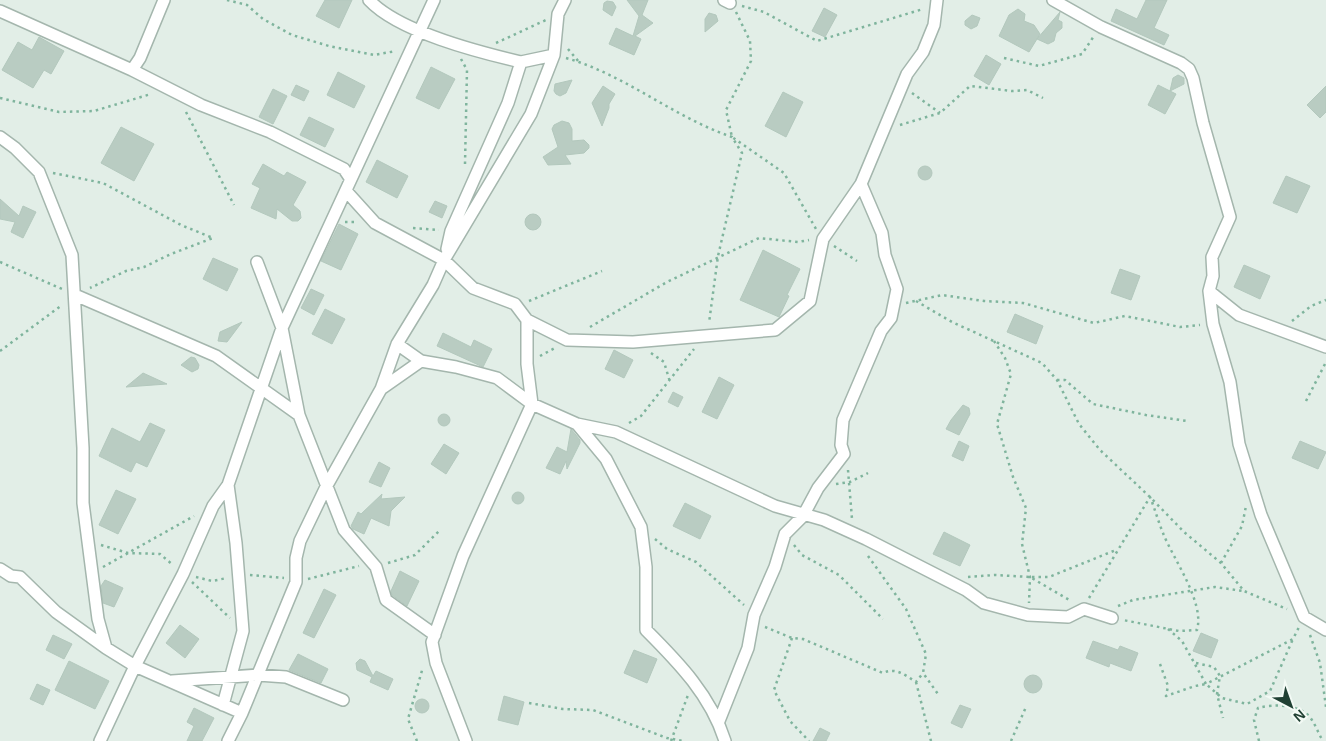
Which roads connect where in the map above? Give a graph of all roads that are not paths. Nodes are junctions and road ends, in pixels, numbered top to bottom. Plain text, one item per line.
1 (164, 0) edge
2 (369, 0) edge
3 (434, 0) edge
4 (565, 0) edge
5 (1053, 0) edge
6 (933, 3) edge
7 (0, 11) edge
8 (420, 30) junction
9 (554, 55) junction
10 (521, 62) junction
11 (132, 70) junction
12 (0, 137) edge
13 (350, 178) junction
14 (860, 184) junction
15 (347, 192) junction
16 (444, 260) junction
17 (257, 262) dead end
18 (1209, 291) junction
19 (75, 295) junction
20 (527, 320) junction
21 (282, 328) junction
22 (397, 344) junction
23 (1326, 347) edge
24 (420, 362) junction
25 (381, 389) junction
26 (260, 390) junction
27 (532, 404) junction
28 (299, 415) junction
29 (577, 424) junction
30 (228, 485) junction
31 (326, 487) junction
32 (803, 516) junction
33 (0, 569) edge
34 (1114, 612) road end
35 (1326, 630) edge
36 (434, 638) junction
37 (106, 648) junction
38 (134, 666) junction
39 (258, 675) junction
40 (231, 677) junction
41 (169, 681) junction
42 (343, 700) dead end
43 (223, 706) junction
44 (242, 713) junction
45 (719, 721) junction
46 (100, 741) edge
47 (228, 741) edge
48 (466, 741) edge
49 (725, 741) edge

1 - 11 street
2 - 8 street
3 - 8 street
4 - 9 street
5 - 18 street
6 - 14 street
7 - 11 street
8 - 10 street
8 - 13 street
9 - 10 street
9 - 16 street
10 - 16 street
11 - 13 street
12 - 19 street
13 - 15 street
14 - 20 street
14 - 32 street
15 - 16 street
15 - 21 street
16 - 20 street
16 - 22 street
17 - 21 street
18 - 23 street
18 - 35 street
19 - 26 street
19 - 37 street
20 - 27 street
21 - 26 street
21 - 28 street
22 - 24 street
22 - 25 street
24 - 25 street
24 - 27 street
25 - 31 street
26 - 28 street
26 - 30 street
27 - 29 street
27 - 36 street
28 - 31 street
29 - 32 street
29 - 45 street
30 - 38 street
30 - 40 street
31 - 36 street
31 - 39 street
32 - 34 street
32 - 45 street
33 - 37 street
36 - 48 street
37 - 38 street
38 - 41 street
38 - 46 street
39 - 40 street
39 - 42 street
39 - 44 street
40 - 41 street
40 - 43 street
41 - 43 street
43 - 44 street
44 - 47 street
45 - 49 street

